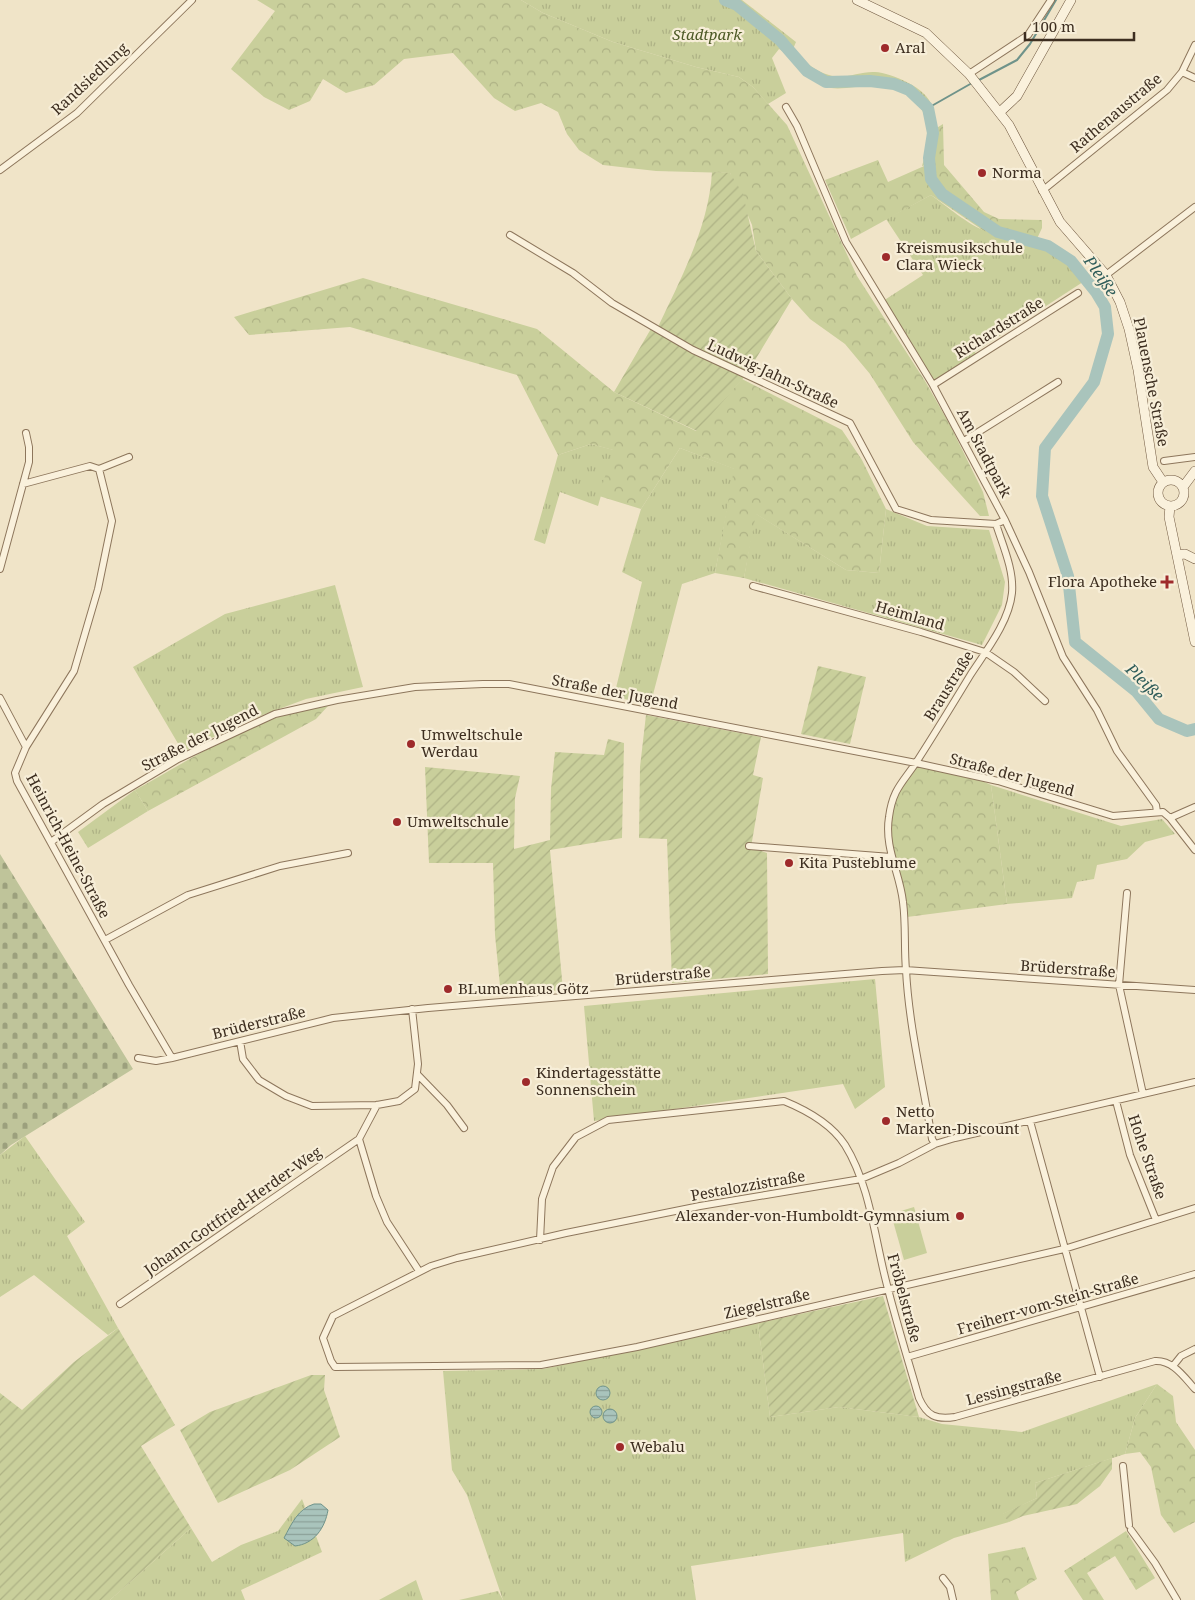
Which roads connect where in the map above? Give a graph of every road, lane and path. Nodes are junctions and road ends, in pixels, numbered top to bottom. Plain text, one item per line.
1 (192, 0) edge
2 (857, 0) edge
3 (1050, 0) edge
4 (1071, 0) edge
5 (1195, 45) edge
6 (1182, 72) junction
7 (970, 76) junction
8 (1195, 78) edge
9 (786, 107) dead end
10 (1000, 112) junction
11 (0, 170) edge
12 (1042, 191) junction
13 (1195, 208) edge
14 (510, 235) dead end
15 (1106, 274) junction
16 (1078, 294) dead end
17 (1058, 382) dead end
18 (933, 385) junction
19 (26, 433) dead end
20 (964, 441) junction
21 (129, 457) dead end
22 (1195, 457) edge
23 (1164, 461) dead end
24 (98, 469) junction
25 (1195, 471) edge
26 (1163, 482) junction
27 (24, 484) junction
28 (1183, 487) junction
29 (1170, 506) junction
30 (1005, 520) junction
31 (996, 524) junction
32 (1177, 555) junction
33 (1195, 559) edge
34 (0, 569) edge
35 (753, 586) dead end
36 (1195, 642) edge
37 (985, 652) junction
38 (0, 698) edge
39 (1045, 701) dead end
40 (26, 747) junction
41 (916, 763) junction
42 (1195, 807) edge
43 (1157, 812) junction
44 (1170, 818) junction
45 (51, 842) junction
46 (749, 846) dead end
47 (1195, 850) edge
48 (348, 853) dead end
49 (891, 857) junction
50 (1127, 893) dead end
51 (105, 940) junction
52 (905, 970) junction
53 (1119, 986) junction
54 (1195, 990) edge
55 (412, 1010) junction
56 (240, 1041) junction
57 (138, 1058) dead end
58 (172, 1058) junction
59 (418, 1075) junction
60 (1195, 1082) edge
61 (1143, 1094) junction
62 (1116, 1100) junction
63 (377, 1105) junction
64 (1030, 1121) junction
65 (464, 1128) dead end
66 (359, 1139) junction
67 (935, 1144) junction
68 (861, 1179) junction
69 (1195, 1208) edge
70 (1156, 1220) junction
71 (540, 1240) junction
72 (1064, 1249) junction
73 (419, 1271) junction
74 (1195, 1274) edge
75 (888, 1289) junction
76 (120, 1304) dead end
77 (1080, 1309) junction
78 (1195, 1349) edge
79 (907, 1357) junction
80 (1173, 1366) junction
81 (336, 1367) joint
82 (1100, 1377) junction
83 (1195, 1390) edge
84 (934, 1417) joint
85 (1123, 1466) dead end
86 (943, 1578) dead end
87 (953, 1600) edge
88 (1177, 1600) edge

1 - 11 street, Randsiedlung
2 - 7 street, Plauensche Straße
3 - 7 street
4 - 10 street
5 - 6 street, Rathenaustraße
6 - 8 street
6 - 12 street, Rathenaustraße
7 - 10 street, Plauensche Straße
9 - 18 street, Am Stadtpark
10 - 12 street, Plauensche Straße
12 - 15 street, Plauensche Straße
13 - 15 street
14 - 31 street, Ludwig-Jahn-Straße
15 - 26 street, Plauensche Straße
16 - 18 street, Richardstraße
17 - 20 street
18 - 20 street, Am Stadtpark
19 - 27 street
20 - 30 street, Am Stadtpark
21 - 24 street
22 - 23 street
24 - 27 street
24 - 40 street, Heinrich-Heine-Straße
25 - 28 street
26 - 28 street
26 - 29 street
27 - 34 street
28 - 29 street
29 - 32 street
30 - 31 street, Ludwig-Jahn-Straße
30 - 43 street, Am Stadtpark
31 - 37 street, Braustraße
32 - 33 street
32 - 36 street
35 - 37 street, Heimland
37 - 39 street, Heimland
37 - 41 street, Braustraße
38 - 40 street
40 - 45 street, Heinrich-Heine-Straße
41 - 43 street, Straße der Jugend
41 - 45 street, Straße der Jugend
41 - 49 street, Braustraße
42 - 44 street
43 - 44 street, Straße der Jugend
44 - 47 street
45 - 51 street, Heinrich-Heine-Straße
46 - 49 street
48 - 51 street
49 - 52 street, Braustraße
50 - 53 street
51 - 58 street, Heinrich-Heine-Straße
52 - 53 street, Brüderstraße
52 - 55 street, Brüderstraße
52 - 67 street, Braustraße
53 - 54 street, Brüderstraße
53 - 61 street
55 - 56 street, Brüderstraße
55 - 59 street
56 - 58 street, Brüderstraße
56 - 63 street
57 - 58 street, Brüderstraße
59 - 63 street
59 - 65 street
60 - 61 street, Pestalozzistraße
61 - 62 street, Pestalozzistraße
62 - 64 street, Pestalozzistraße
62 - 70 street, Hohe Straße
63 - 66 street
64 - 67 street, Pestalozzistraße
64 - 72 street
66 - 73 street
66 - 76 street, Johann-Gottfried-Herder-Weg
67 - 68 street, Pestalozzistraße
68 - 71 street, Pestalozzistraße
68 - 71 street, Fröbelstraße
68 - 75 street, Fröbelstraße
69 - 70 street, Ziegelstraße
70 - 72 street, Ziegelstraße
71 - 73 street, Pestalozzistraße
72 - 75 street, Ziegelstraße
72 - 77 street
73 - 81 street, Pestalozzistraße
74 - 77 street, Freiherr-vom-Stein-Straße
75 - 79 street, Fröbelstraße
75 - 81 street, Ziegelstraße
77 - 79 street, Freiherr-vom-Stein-Straße
77 - 82 street
78 - 80 street
79 - 84 street, Fröbelstraße
80 - 82 street, Lessingstraße
80 - 83 street
82 - 84 street, Lessingstraße
85 - 88 street
86 - 87 street

